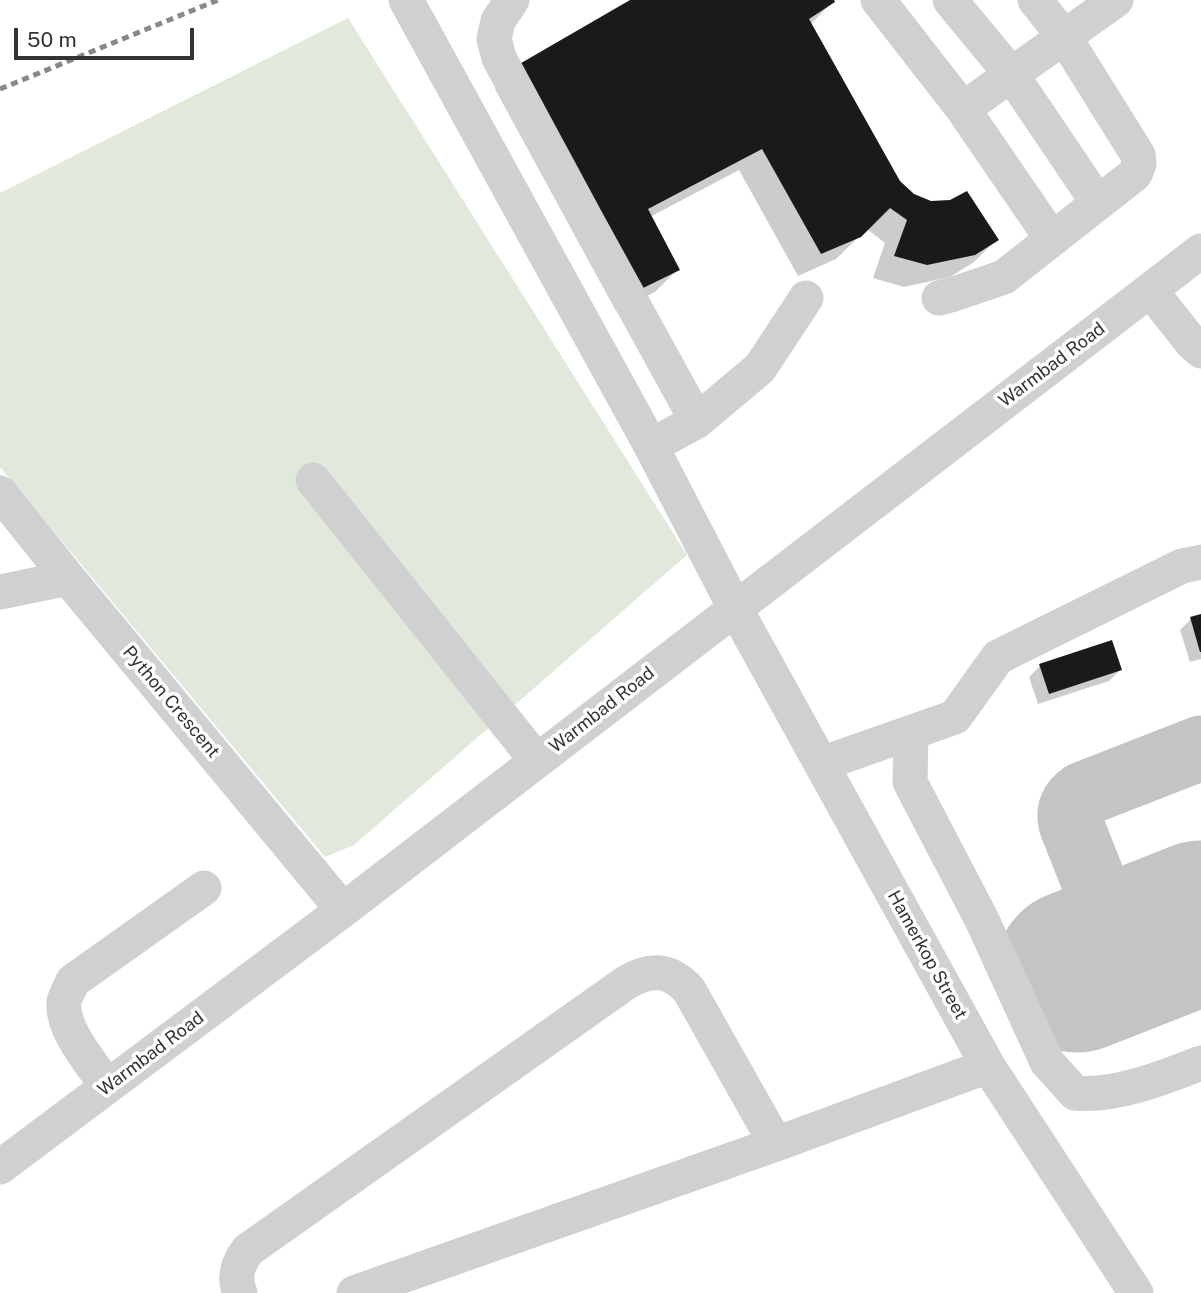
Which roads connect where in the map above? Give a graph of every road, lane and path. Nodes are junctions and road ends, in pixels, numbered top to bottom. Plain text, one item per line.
1 (406, 0) edge
2 (512, 0) edge
3 (878, 0) edge
4 (950, 0) edge
5 (1035, 0) edge
6 (1116, 0) edge
7 (1065, 38) junction
8 (1011, 74) junction
9 (963, 109) junction
10 (1098, 203) junction
11 (1052, 239) junction
12 (1201, 251) edge
13 (1150, 290) junction
14 (806, 298) dead end
15 (939, 298) dead end
16 (1189, 317) edge
17 (1201, 351) edge
18 (697, 421) junction
19 (651, 446) junction
20 (313, 480) dead end
21 (0, 493) edge
22 (1201, 562) edge
23 (68, 578) junction
24 (0, 592) edge
25 (735, 608) junction
26 (911, 733) junction
27 (537, 761) junction
28 (821, 764) junction
29 (204, 888) dead end
30 (343, 910) junction
31 (1201, 1063) edge
32 (988, 1066) junction
33 (107, 1086) junction
34 (776, 1144) junction
35 (0, 1167) edge
36 (237, 1292) edge
37 (354, 1293) edge
38 (1136, 1293) edge

1 - 19 street, Hamerkop Street
2 - 18 street
3 - 9 street
4 - 8 street
5 - 7 street
6 - 7 street
7 - 8 street
7 - 10 street
8 - 9 street
8 - 10 street
9 - 11 street
10 - 11 street
11 - 15 street
12 - 13 street, Warmbad Road
13 - 16 street
13 - 25 street, Warmbad Road
14 - 18 street
16 - 17 street
18 - 19 street
19 - 25 street, Hamerkop Street
20 - 27 street
21 - 23 street, Python Crescent
22 - 26 street
23 - 24 street
23 - 30 street, Python Crescent
25 - 27 street, Warmbad Road
25 - 28 street, Hamerkop Street
26 - 28 street
26 - 31 street
27 - 30 street, Warmbad Road
28 - 32 street, Hamerkop Street
29 - 33 street
30 - 33 street, Warmbad Road
32 - 34 street
32 - 38 street, Hamerkop Street
33 - 35 street, Warmbad Road
34 - 36 street
34 - 37 street

